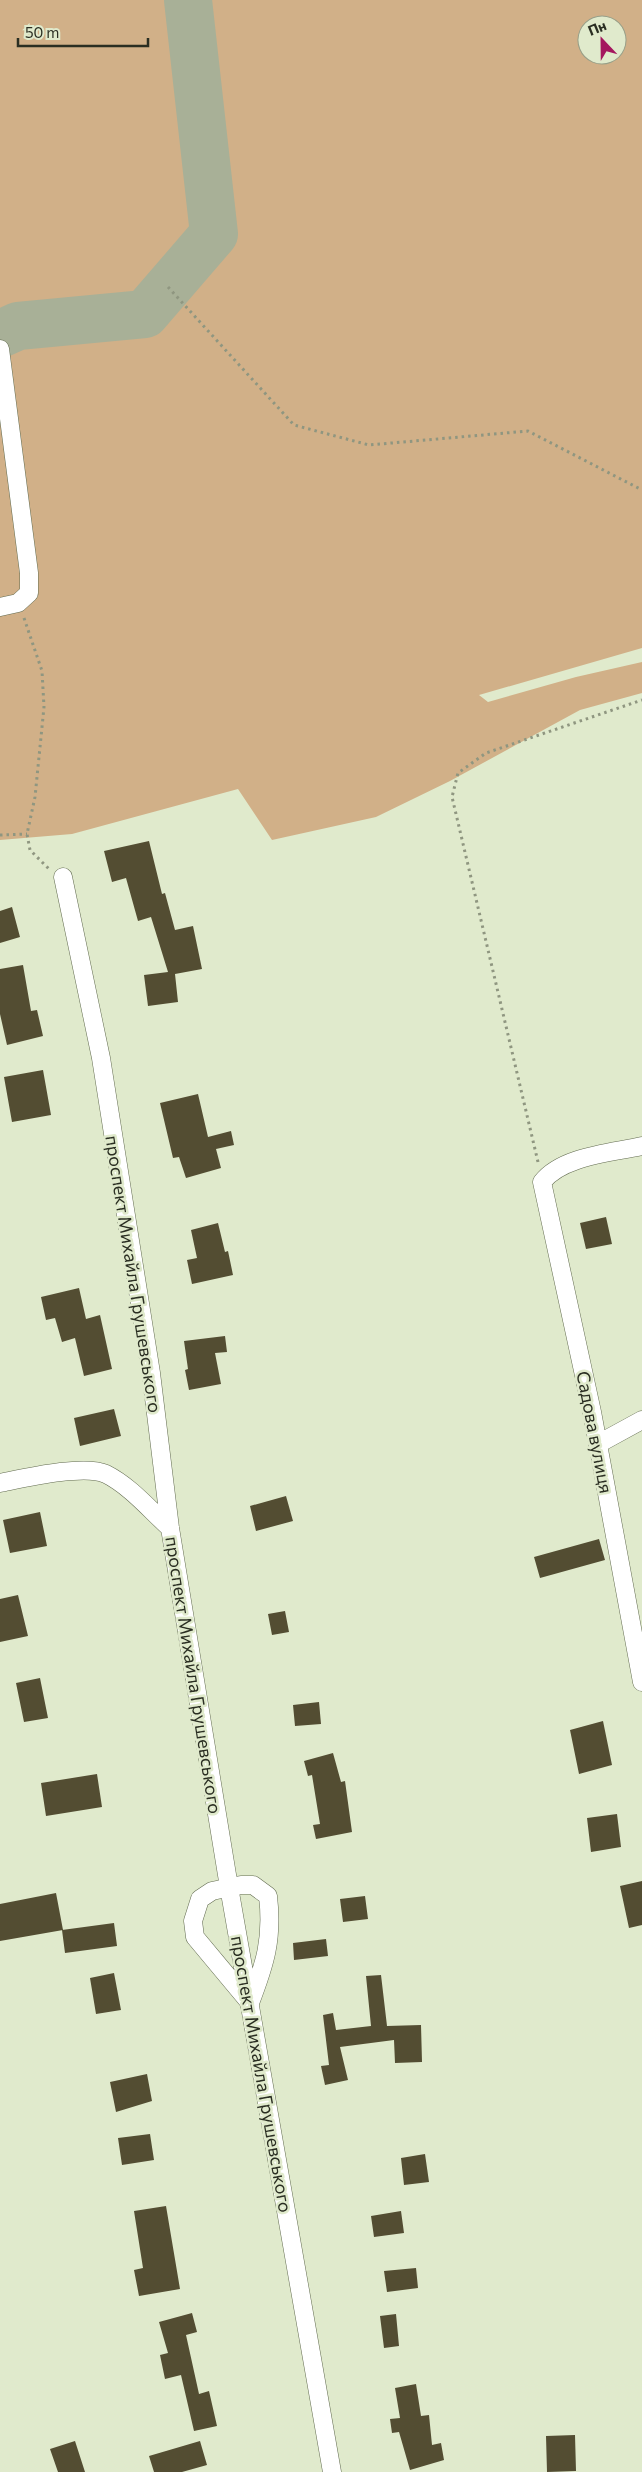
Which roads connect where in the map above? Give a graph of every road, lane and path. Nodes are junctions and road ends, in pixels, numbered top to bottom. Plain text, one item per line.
1 (168, 288) dead end
2 (0, 349) edge
3 (642, 490) edge
4 (18, 603) junction
5 (0, 607) edge
6 (642, 700) edge
7 (27, 834) junction
8 (0, 835) edge
9 (63, 877) joint
10 (642, 1146) edge
11 (542, 1182) junction
12 (642, 1420) edge
13 (598, 1444) junction
14 (0, 1483) edge
15 (170, 1528) junction
16 (642, 1682) edge
17 (229, 1887) junction
18 (250, 2004) junction
19 (332, 2472) edge

1 - 3 path
2 - 4 street
4 - 5 street
4 - 7 path
6 - 11 path
7 - 8 path
7 - 9 path
9 - 15 street, проспект Михайла Грушевського
10 - 11 street
11 - 13 street, Садова вулиця
12 - 13 street
13 - 16 street, Садова вулиця
14 - 15 street
15 - 17 street, проспект Михайла Грушевського
17 - 18 street, проспект Михайла Грушевського
17 - 18 street
17 - 18 street
18 - 19 street, проспект Михайла Грушевського

